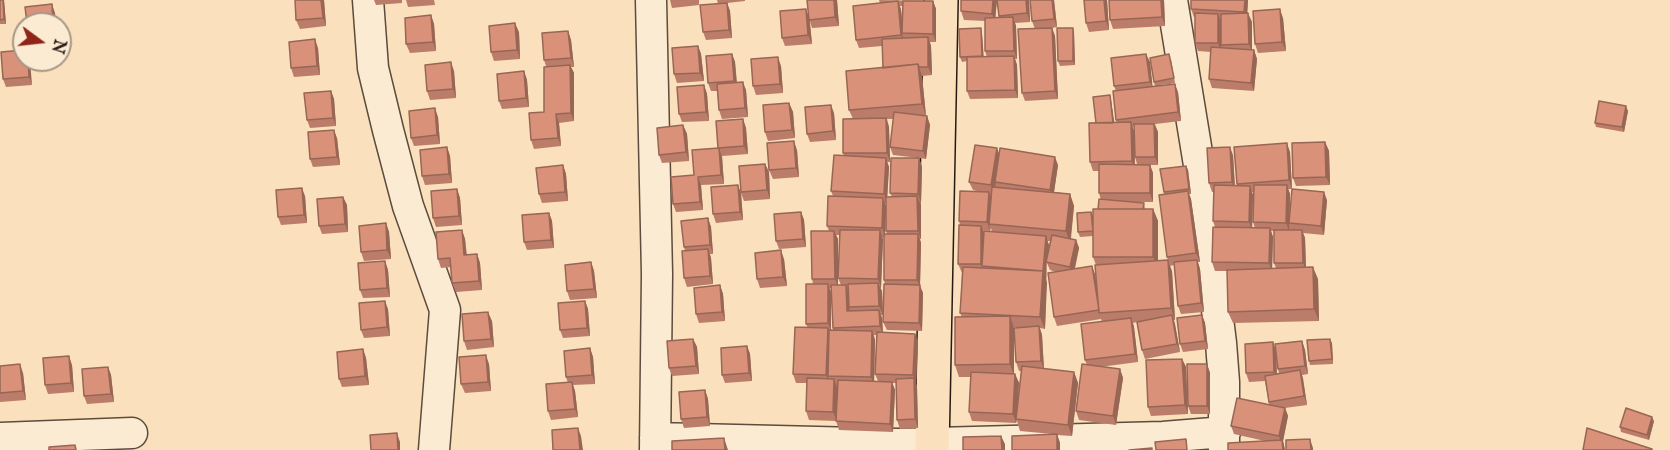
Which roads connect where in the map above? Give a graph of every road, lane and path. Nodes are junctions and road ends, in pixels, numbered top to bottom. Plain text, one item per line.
1 (368, 0) edge
2 (651, 0) edge
3 (941, 0) edge
4 (1172, 0) edge
5 (132, 432) dead end
6 (0, 438) edge
7 (1224, 441) edge
8 (655, 444) edge
9 (932, 446) edge
10 (434, 450) edge

1 - 10 street
2 - 8 street
3 - 9 main road
4 - 7 street
5 - 6 street
7 - 9 street
8 - 9 street

